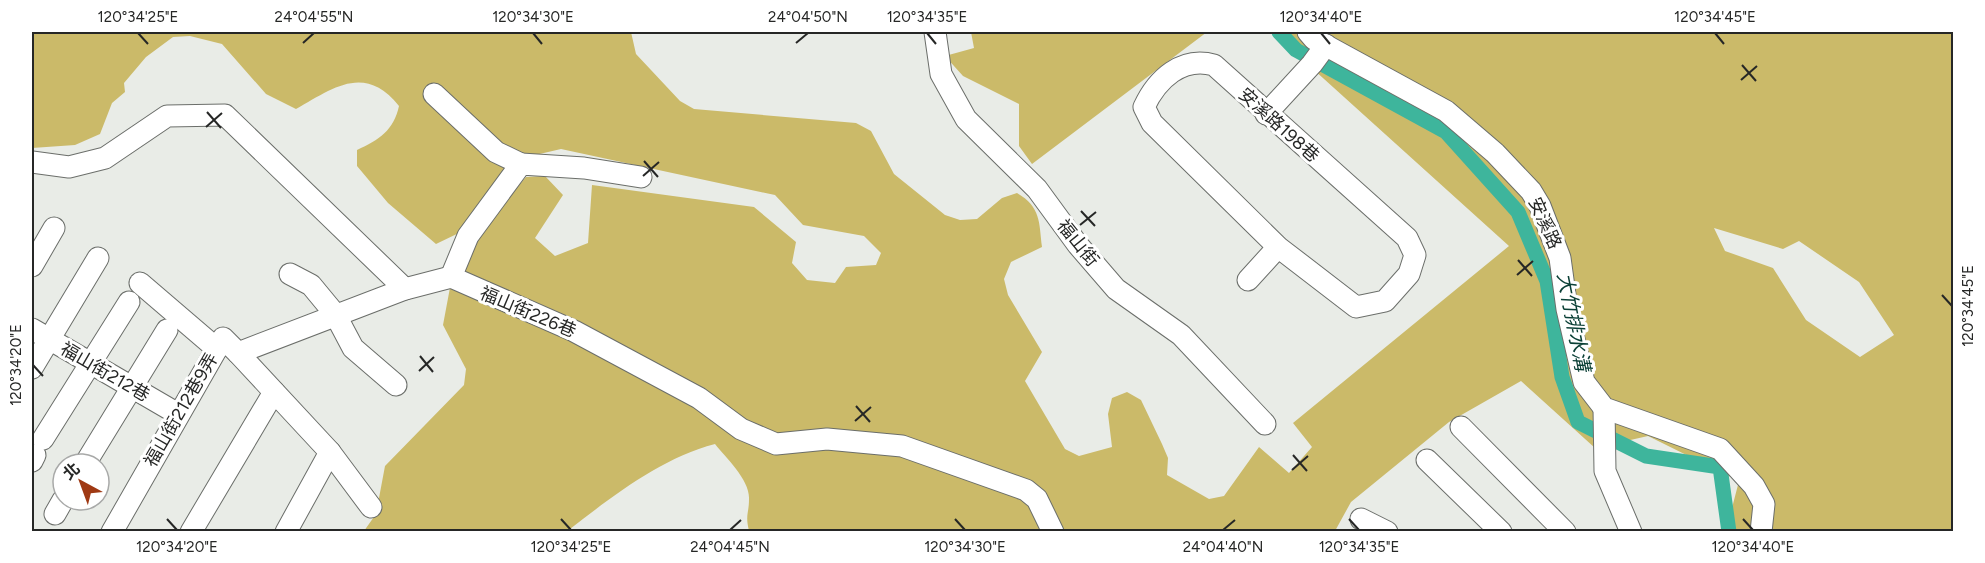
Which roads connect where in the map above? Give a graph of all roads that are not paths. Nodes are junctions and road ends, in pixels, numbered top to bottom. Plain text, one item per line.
1 (935, 32) edge
2 (1308, 32) edge
3 (1319, 54) junction
4 (434, 94) dead end
5 (1266, 114) junction
6 (32, 162) edge
7 (521, 164) junction
8 (641, 177) dead end
9 (54, 228) dead end
10 (1278, 247) junction
11 (98, 258) dead end
12 (32, 266) edge
13 (290, 274) dead end
14 (451, 277) junction
15 (1248, 280) dead end
16 (140, 283) dead end
17 (405, 289) junction
18 (129, 302) dead end
19 (335, 314) junction
20 (166, 330) dead end
21 (40, 334) edge
22 (216, 349) junction
23 (238, 353) junction
24 (91, 363) junction
25 (32, 368) edge
26 (396, 385) dead end
27 (132, 387) junction
28 (274, 392) junction
29 (1604, 408) junction
30 (178, 414) junction
31 (1264, 424) dead end
32 (1461, 427) dead end
33 (36, 451) edge
34 (92, 452) edge
35 (330, 452) junction
36 (1427, 460) dead end
37 (371, 507) dead end
38 (1361, 519) dead end
39 (112, 531) edge
40 (191, 531) edge
41 (286, 531) edge
42 (1053, 531) edge
43 (1387, 531) edge
44 (1501, 531) edge
45 (1565, 531) edge
46 (1631, 531) edge
47 (1761, 531) edge

1 - 31 street, 福山街
2 - 3 street, 安溪路
3 - 5 street
3 - 29 street, 安溪路
4 - 7 street
5 - 10 street, 安溪路198巷
5 - 10 street, 安溪路198巷
6 - 17 street
7 - 8 street
7 - 14 street
9 - 12 street
10 - 15 street
11 - 21 street
13 - 19 street
14 - 17 street
14 - 42 street, 福山街226巷
16 - 22 street
17 - 19 street, 福山街212巷9弄
18 - 24 street
19 - 23 street, 福山街212巷9弄
19 - 26 street
20 - 27 street
21 - 24 street, 福山街212巷
21 - 25 street
22 - 23 street, 福山街212巷9弄
22 - 30 street, 福山街212巷9弄
23 - 28 street
24 - 27 street, 福山街212巷
24 - 33 street
27 - 30 street, 福山街212巷
27 - 34 street
28 - 35 street
28 - 40 street
29 - 46 street
29 - 47 street
30 - 39 street, 福山街212巷9弄
32 - 45 street
35 - 37 street
35 - 41 street
36 - 44 street
38 - 43 street

